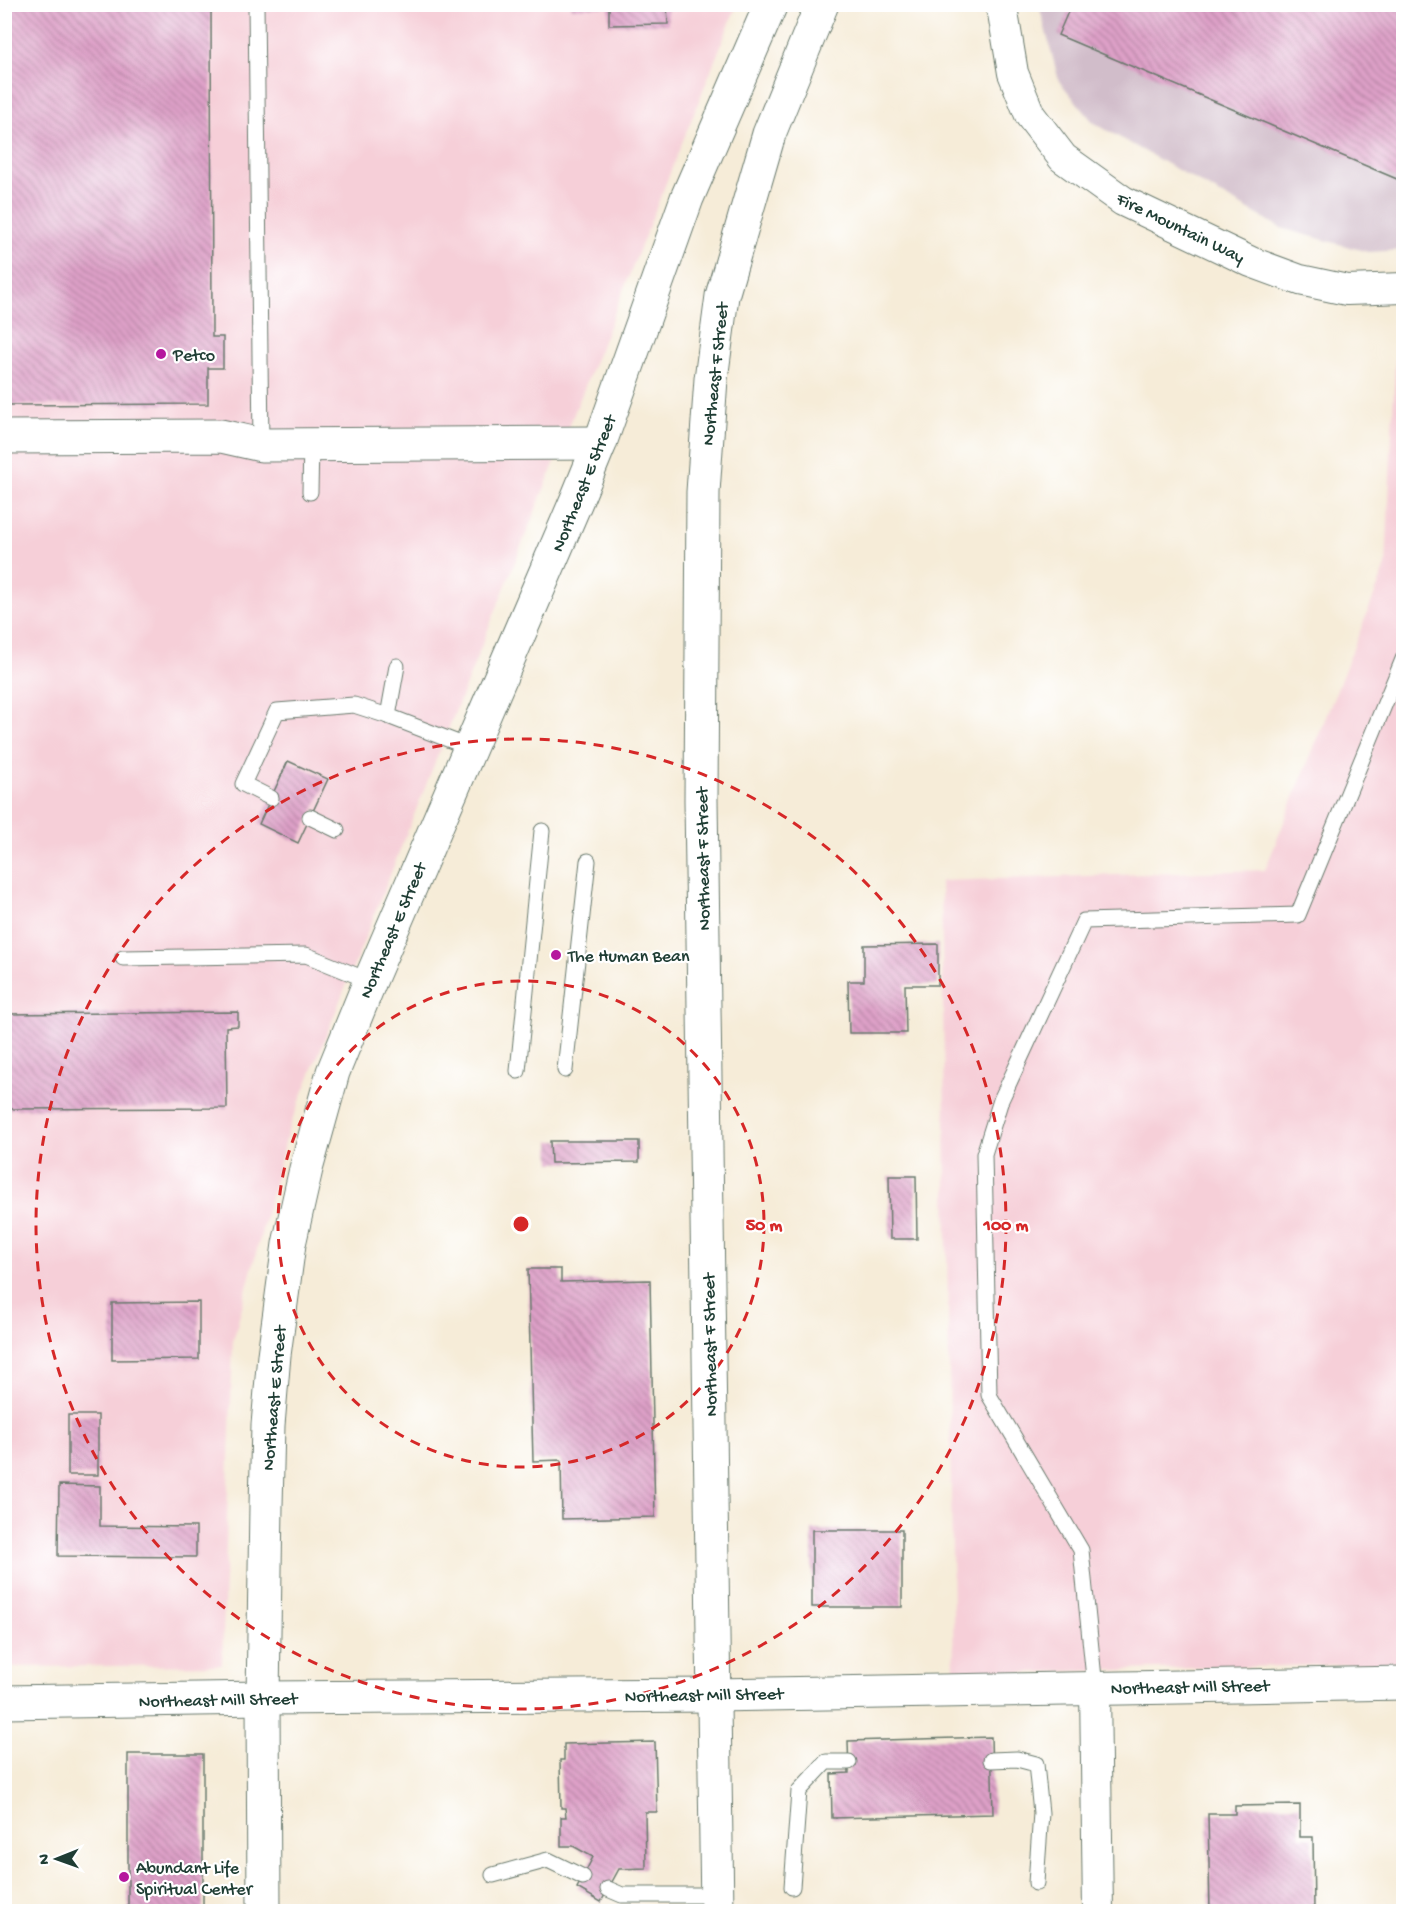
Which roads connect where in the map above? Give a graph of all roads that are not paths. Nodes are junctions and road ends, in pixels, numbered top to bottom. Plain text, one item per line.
1 (256, 4) edge
2 (771, 4) edge
3 (822, 4) edge
4 (999, 4) edge
5 (1404, 288) edge
6 (4, 437) edge
7 (600, 443) junction
8 (261, 445) junction
9 (311, 445) junction
10 (310, 492) dead end
11 (1404, 657) edge
12 (397, 666) dead end
13 (388, 716) junction
14 (471, 748) junction
15 (271, 798) dead end
16 (310, 817) dead end
17 (337, 830) dead end
18 (542, 831) dead end
19 (588, 861) dead end
20 (123, 958) dead end
21 (370, 981) junction
22 (565, 1070) dead end
23 (518, 1071) dead end
24 (1404, 1683) edge
25 (1095, 1688) junction
26 (715, 1695) junction
27 (263, 1698) junction
28 (4, 1702) edge
29 (991, 1760) dead end
30 (849, 1762) dead end
31 (493, 1875) dead end
32 (583, 1877) dead end
33 (1036, 1883) dead end
34 (792, 1887) dead end
35 (609, 1888) dead end
36 (717, 1903) edge
37 (264, 1911) edge
38 (1098, 1911) edge

1 - 8 lane
2 - 7 main road, Northeast E Street
3 - 26 main road, Northeast F Street
4 - 5 street, Fire Mountain Way
6 - 8 main road
7 - 9 main road
7 - 14 main road, Northeast E Street
8 - 9 main road
9 - 10 lane
11 - 25 lane
12 - 13 lane
13 - 14 lane
13 - 15 lane
14 - 21 main road, Northeast E Street
16 - 17 lane
18 - 23 lane
19 - 22 lane
20 - 21 lane
21 - 27 main road, Northeast E Street
24 - 25 main road, Northeast Mill Street
25 - 26 main road, Northeast Mill Street
25 - 38 street
26 - 27 main road, Northeast Mill Street
26 - 36 main road, Northeast F Street
27 - 28 main road, Northeast Mill Street
27 - 37 main road, Northeast E Street
29 - 33 lane
30 - 34 lane
31 - 32 lane
35 - 36 lane

